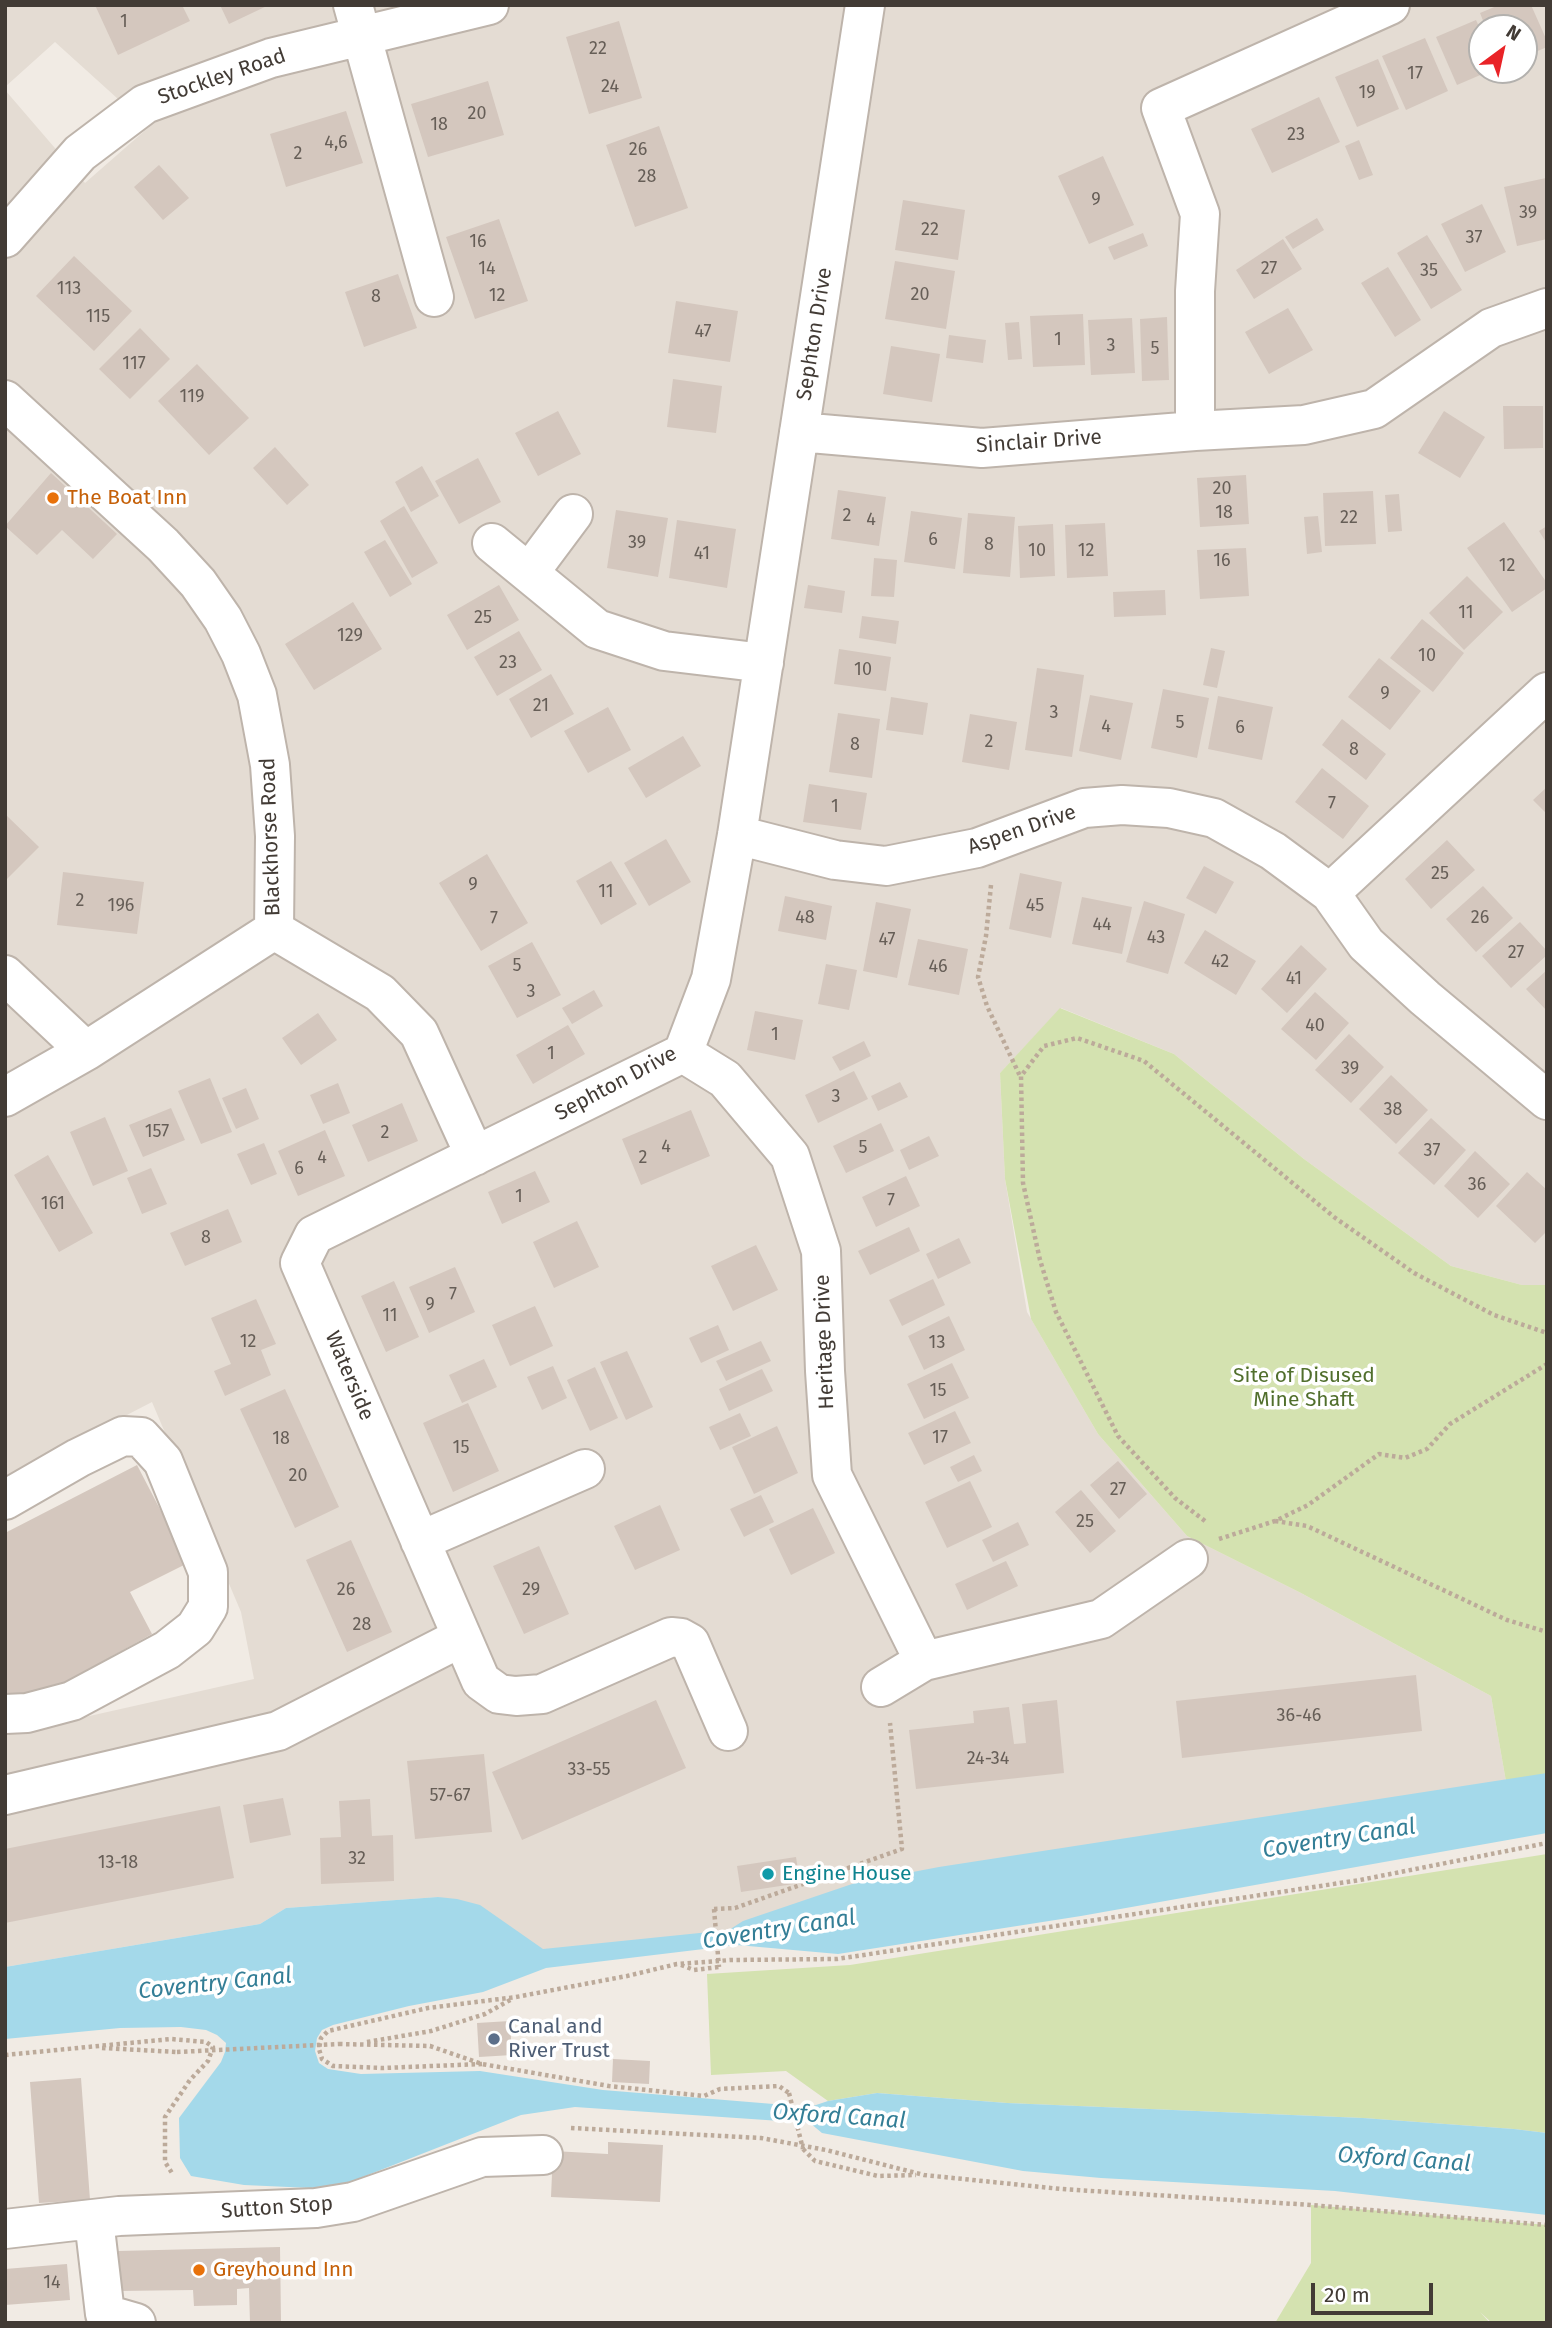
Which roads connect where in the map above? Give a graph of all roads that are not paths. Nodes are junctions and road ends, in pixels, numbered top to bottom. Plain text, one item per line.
1 (489, 5) edge
2 (865, 5) edge
3 (1390, 5) edge
4 (358, 21) edge
5 (5, 239) edge
6 (434, 297) dead end
7 (1547, 308) edge
8 (5, 400) edge
9 (1195, 430) junction
10 (800, 432) junction
11 (573, 514) dead end
12 (492, 543) dead end
13 (529, 573) junction
14 (764, 663) junction
15 (1547, 692) edge
16 (737, 835) junction
17 (1330, 894) junction
18 (274, 930) junction
19 (5, 975) edge
20 (86, 1051) junction
21 (682, 1053) junction
22 (5, 1097) edge
23 (1547, 1100) edge
24 (475, 1156) junction
25 (585, 1469) dead end
26 (5, 1500) edge
27 (420, 1541) junction
28 (1188, 1559) road end
29 (463, 1637) junction
30 (925, 1661) junction
31 (881, 1688) road end
32 (5, 1714) edge
33 (728, 1731) dead end
34 (5, 1795) edge
35 (550, 2141) road end
36 (94, 2220) junction
37 (5, 2229) edge
38 (136, 2323) edge

1 - 4 street, Stockley Road
2 - 10 street, Sephton Drive
3 - 9 street
4 - 5 street, Stockley Road
4 - 6 street
7 - 9 street, Sinclair Drive
8 - 18 street, Blackhorse Road
9 - 10 street, Sinclair Drive
10 - 14 street, Sephton Drive
11 - 13 street
12 - 13 street
13 - 14 street
14 - 16 street, Sephton Drive
15 - 17 street
16 - 17 street, Aspen Drive
16 - 21 street, Sephton Drive
17 - 23 street, Aspen Drive
18 - 20 street, Blackhorse Road
18 - 24 street
19 - 20 street
20 - 22 street, Blackhorse Road
21 - 24 street, Sephton Drive
21 - 30 street, Heritage Drive
24 - 27 street, Waterside
25 - 27 street
26 - 32 street
27 - 29 street, Waterside
28 - 30 street
29 - 33 street, Waterside
29 - 34 street
30 - 31 street
35 - 36 street, Sutton Stop
36 - 37 street, Sutton Stop
36 - 38 street

